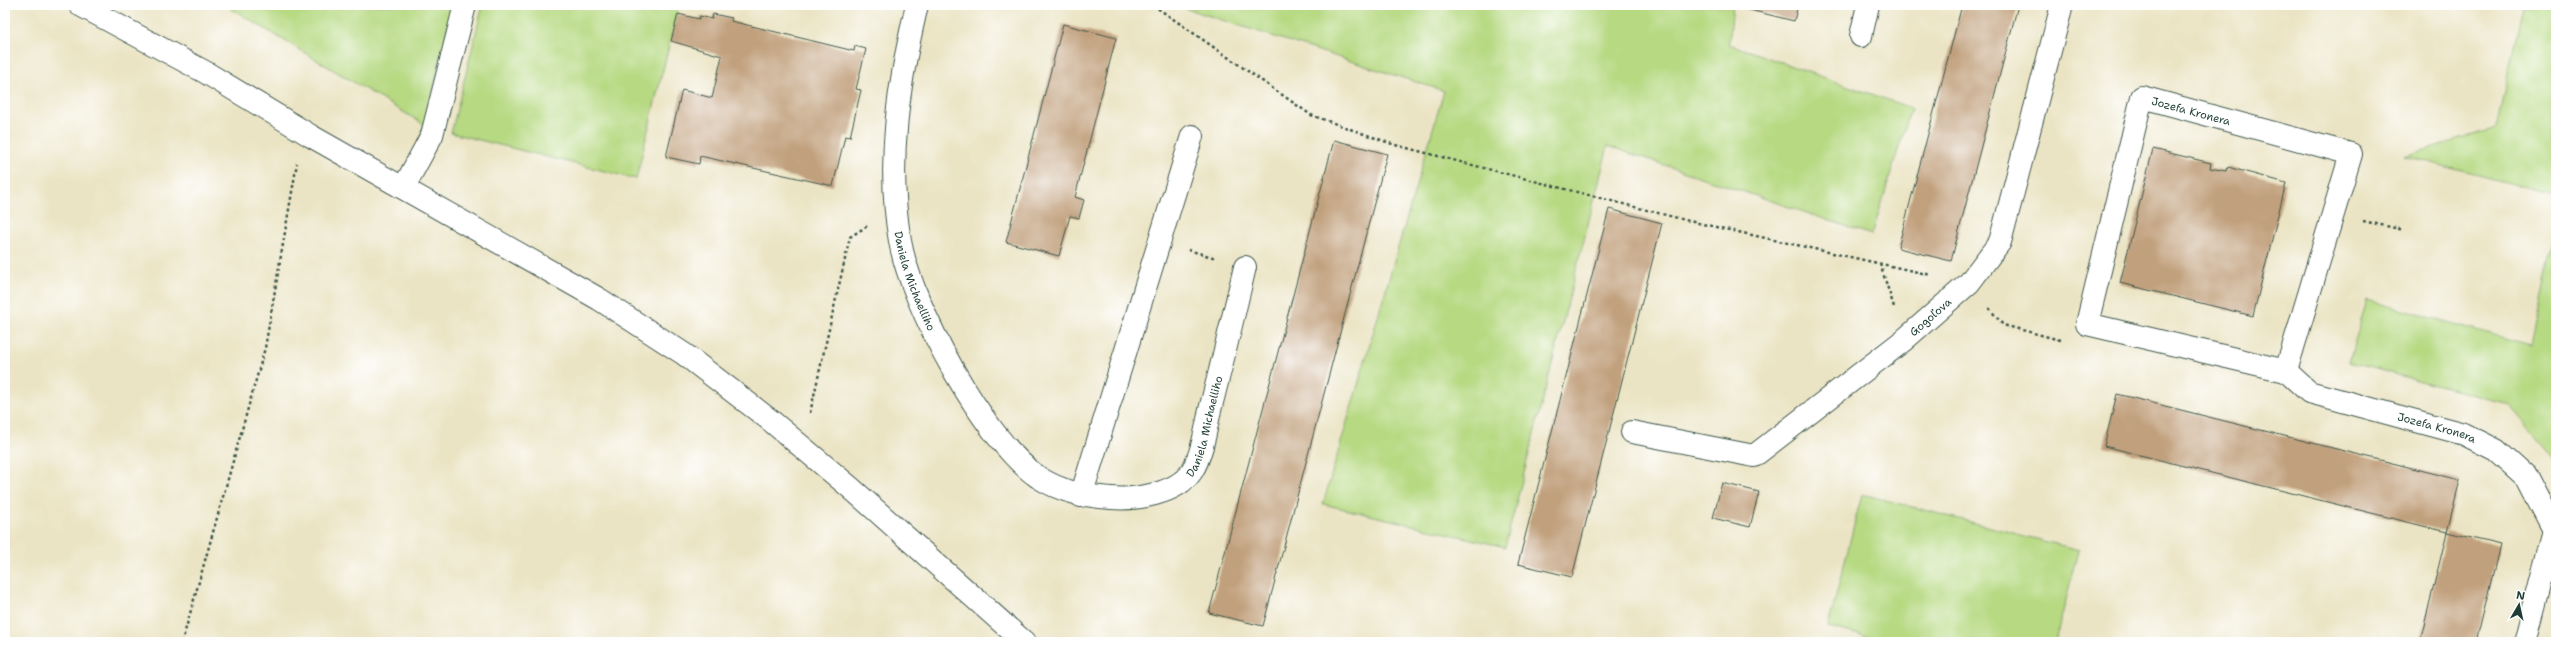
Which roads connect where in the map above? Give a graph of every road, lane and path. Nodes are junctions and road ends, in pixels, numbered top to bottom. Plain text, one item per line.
1 (80, 5) edge
2 (465, 5) edge
3 (917, 5) edge
4 (1153, 5) edge
5 (1868, 5) edge
6 (2062, 5) edge
7 (1861, 36) dead end
8 (311, 136) junction
9 (1192, 136) dead end
10 (404, 187) junction
11 (896, 206) junction
12 (2334, 213) junction
13 (2404, 230) dead end
14 (1880, 264) junction
15 (1246, 267) dead end
16 (1969, 283) junction
17 (1904, 340) junction
18 (2064, 341) dead end
19 (2286, 371) junction
20 (808, 420) dead end
21 (1632, 432) dead end
22 (1081, 496) junction
23 (2555, 530) edge
24 (182, 642) edge
25 (1024, 642) edge
26 (2525, 642) edge

1 - 8 street
2 - 10 street
3 - 11 street, Daniela Michaelliho
4 - 14 path
5 - 7 street
6 - 16 street, Gogoľova
8 - 10 street
8 - 24 path
9 - 22 street
10 - 25 street
11 - 20 path
11 - 22 street, Daniela Michaelliho
12 - 13 path
12 - 19 street, Jozefa Kronera
12 - 19 street, Jozefa Kronera
14 - 16 path
14 - 17 path
15 - 22 street, Daniela Michaelliho
16 - 17 street, Gogoľova
16 - 18 path
17 - 21 street, Gogoľova
19 - 23 street, Jozefa Kronera
23 - 26 street, Jozefa Kronera

